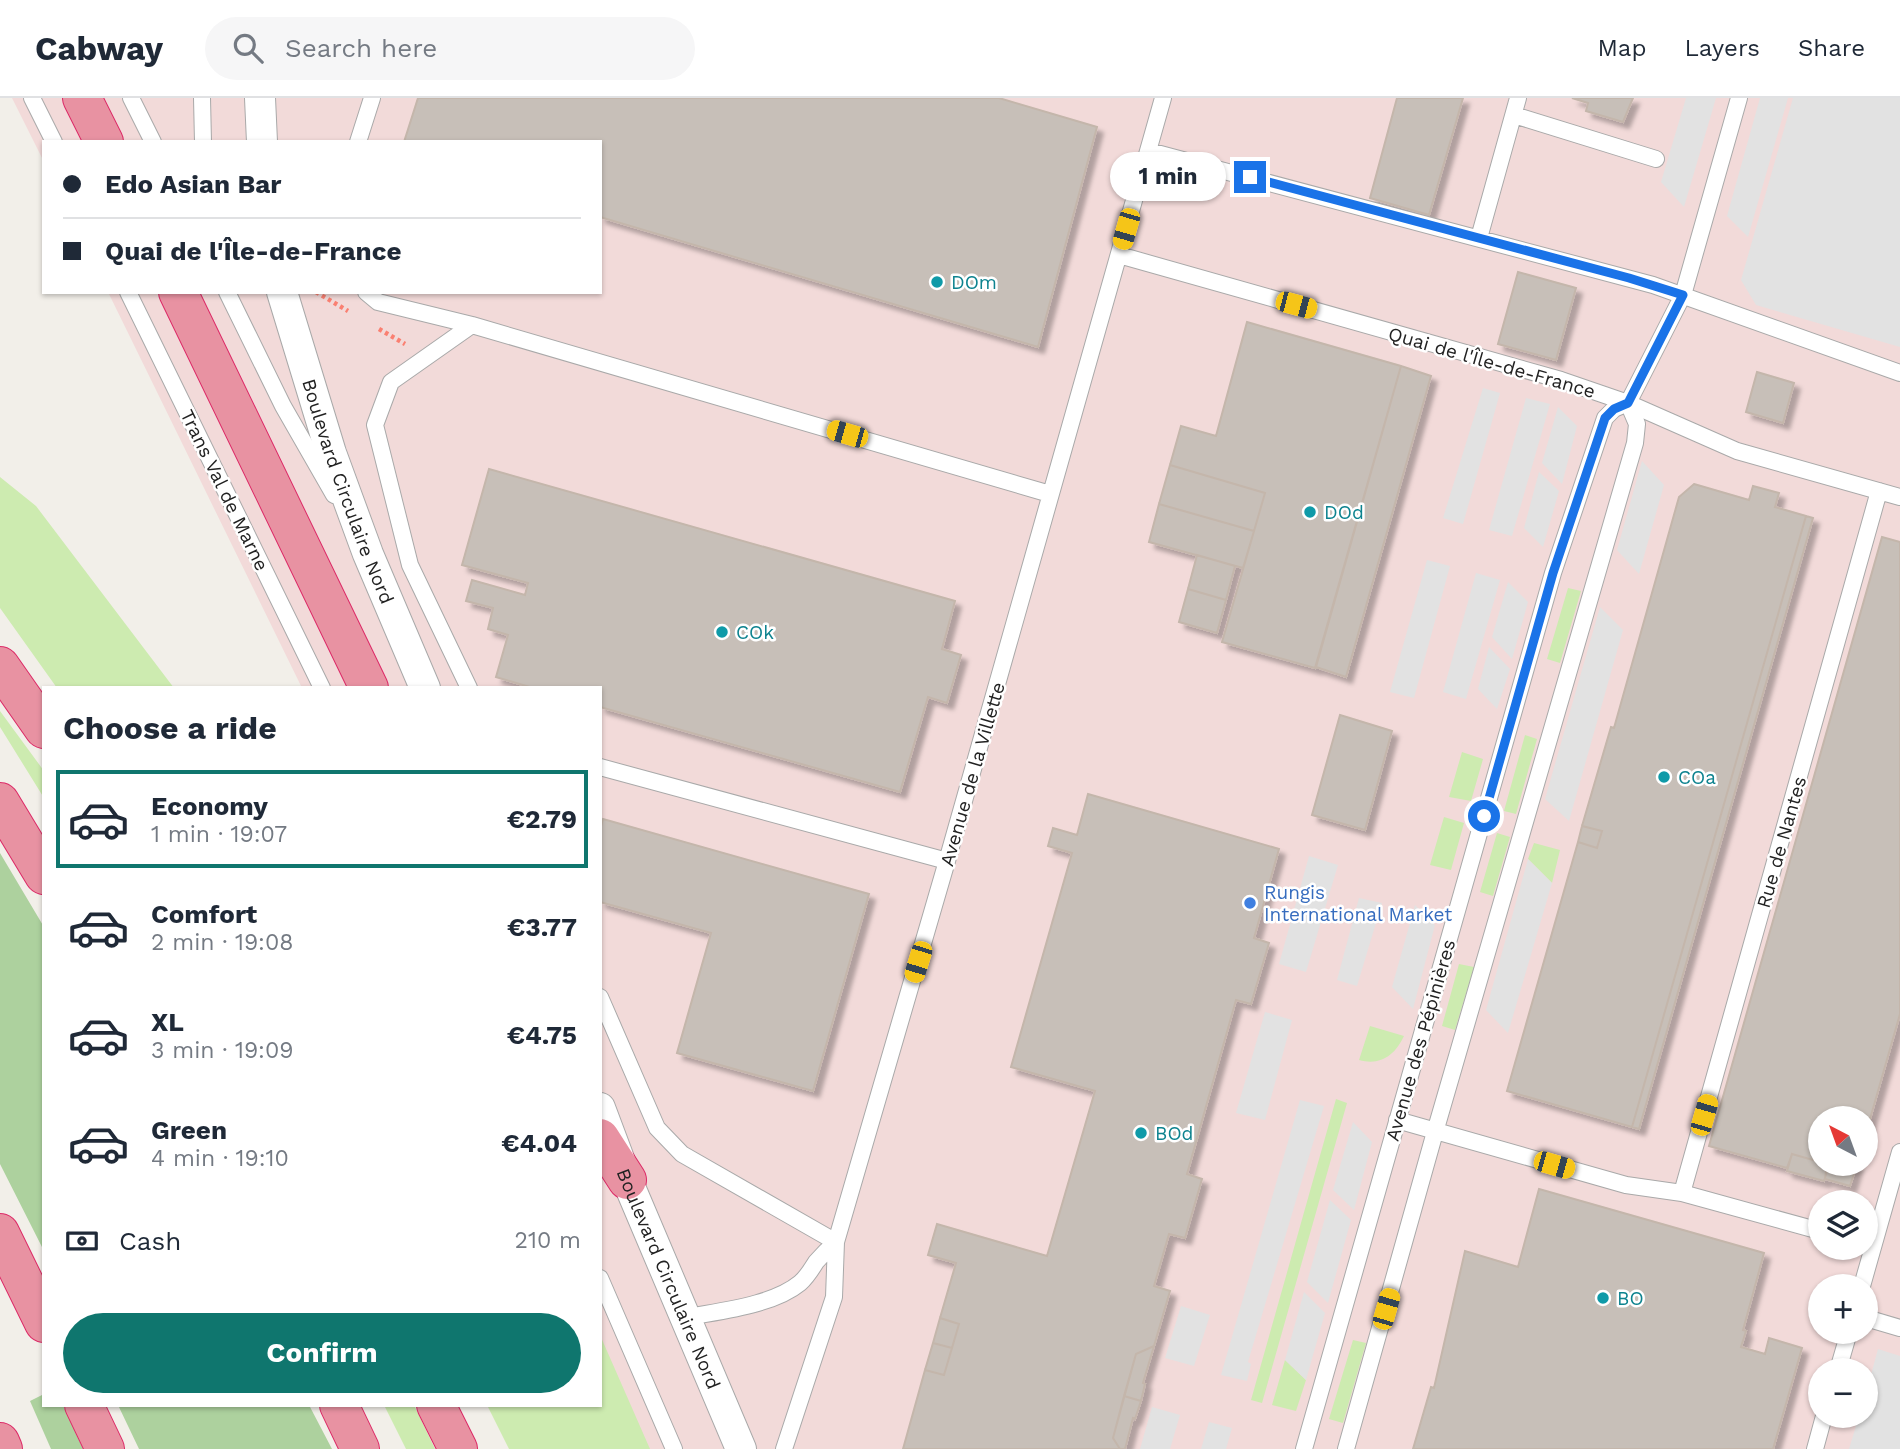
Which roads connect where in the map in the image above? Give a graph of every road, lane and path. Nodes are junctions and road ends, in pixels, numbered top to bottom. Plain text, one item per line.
1 (32, 98) edge
2 (82, 98) edge
3 (131, 98) edge
4 (202, 98) edge
5 (260, 98) edge
6 (372, 98) edge
7 (1163, 98) edge
8 (1518, 98) edge
9 (1739, 98) edge
10 (1514, 115) junction
11 (53, 140) edge
12 (103, 140) edge
13 (152, 140) edge
14 (203, 140) edge
15 (261, 140) edge
16 (359, 140) edge
17 (1149, 150) junction
18 (1656, 159) dead end
19 (1479, 238) junction
20 (1119, 255) junction
21 (129, 294) edge
22 (179, 294) edge
23 (229, 294) edge
24 (283, 294) edge
25 (368, 294) edge
26 (1683, 295) junction
27 (471, 325) junction
28 (1898, 367) edge
29 (1628, 403) junction
30 (1879, 491) junction
31 (1050, 494) junction
32 (1900, 497) edge
33 (368, 554) junction
34 (0, 666) edge
35 (321, 686) edge
36 (368, 686) edge
37 (424, 686) edge
38 (468, 686) edge
39 (42, 726) edge
40 (602, 768) edge
41 (0, 802) edge
42 (947, 861) junction
43 (42, 872) edge
44 (602, 1002) edge
45 (602, 1113) edge
46 (1397, 1120) junction
47 (1435, 1132) junction
48 (602, 1141) edge
49 (1900, 1152) edge
50 (627, 1180) junction
51 (1682, 1193) junction
52 (1878, 1220) edge
53 (1808, 1228) edge
54 (0, 1233) edge
55 (836, 1242) junction
56 (602, 1283) edge
57 (684, 1318) junction
58 (42, 1319) edge
59 (1878, 1322) edge
60 (1900, 1328) edge
61 (84, 1407) edge
62 (340, 1407) edge
63 (437, 1407) edge
64 (1821, 1428) edge
65 (0, 1442) edge
66 (3, 1449) edge
67 (105, 1449) edge
68 (360, 1449) edge
69 (457, 1449) edge
70 (674, 1449) edge
71 (741, 1449) edge
72 (784, 1449) edge
73 (1304, 1449) edge
74 (1346, 1449) edge
75 (1815, 1449) edge

1 - 11 lane
2 - 12 highway
3 - 13 lane
4 - 14 lane
5 - 15 street
6 - 16 lane
7 - 17 lane, Avenue de la Villette
8 - 10 lane
9 - 26 lane, Avenue des Pépinières
10 - 18 lane
10 - 19 lane
17 - 19 lane
17 - 20 lane, Avenue de la Villette
19 - 26 lane
20 - 29 lane, Quai de l'Île-de-France
20 - 31 lane, Avenue de la Villette
21 - 35 lane, Trans Val de Marne
22 - 36 highway
23 - 33 lane
24 - 33 street, Boulevard Circulaire Nord
25 - 27 lane
26 - 28 lane
26 - 29 lane, Avenue des Pépinières
27 - 31 lane
27 - 38 lane
29 - 30 lane, Quai de l'Île-de-France
29 - 46 lane, Avenue des Pépinières
29 - 47 lane, Avenue des Pépinières
30 - 32 lane, Quai de l'Île-de-France
30 - 51 lane, Rue de Nantes
31 - 42 lane, Avenue de la Villette
33 - 37 street, Boulevard Circulaire Nord
34 - 39 highway
40 - 42 lane
41 - 43 highway
42 - 55 lane, Avenue de la Villette
44 - 55 lane
45 - 50 street, Boulevard Circulaire Nord
46 - 47 lane
46 - 73 lane, Avenue des Pépinières
47 - 51 lane
47 - 74 lane, Avenue des Pépinières
48 - 50 highway
49 - 52 lane
50 - 57 street, Boulevard Circulaire Nord
51 - 53 lane
54 - 58 highway
55 - 57 lane
55 - 72 lane, Avenue de la Villette
56 - 70 lane
57 - 71 street, Boulevard Circulaire Nord
59 - 60 lane
61 - 67 highway
62 - 68 highway
63 - 69 highway
64 - 75 lane
65 - 66 highway

